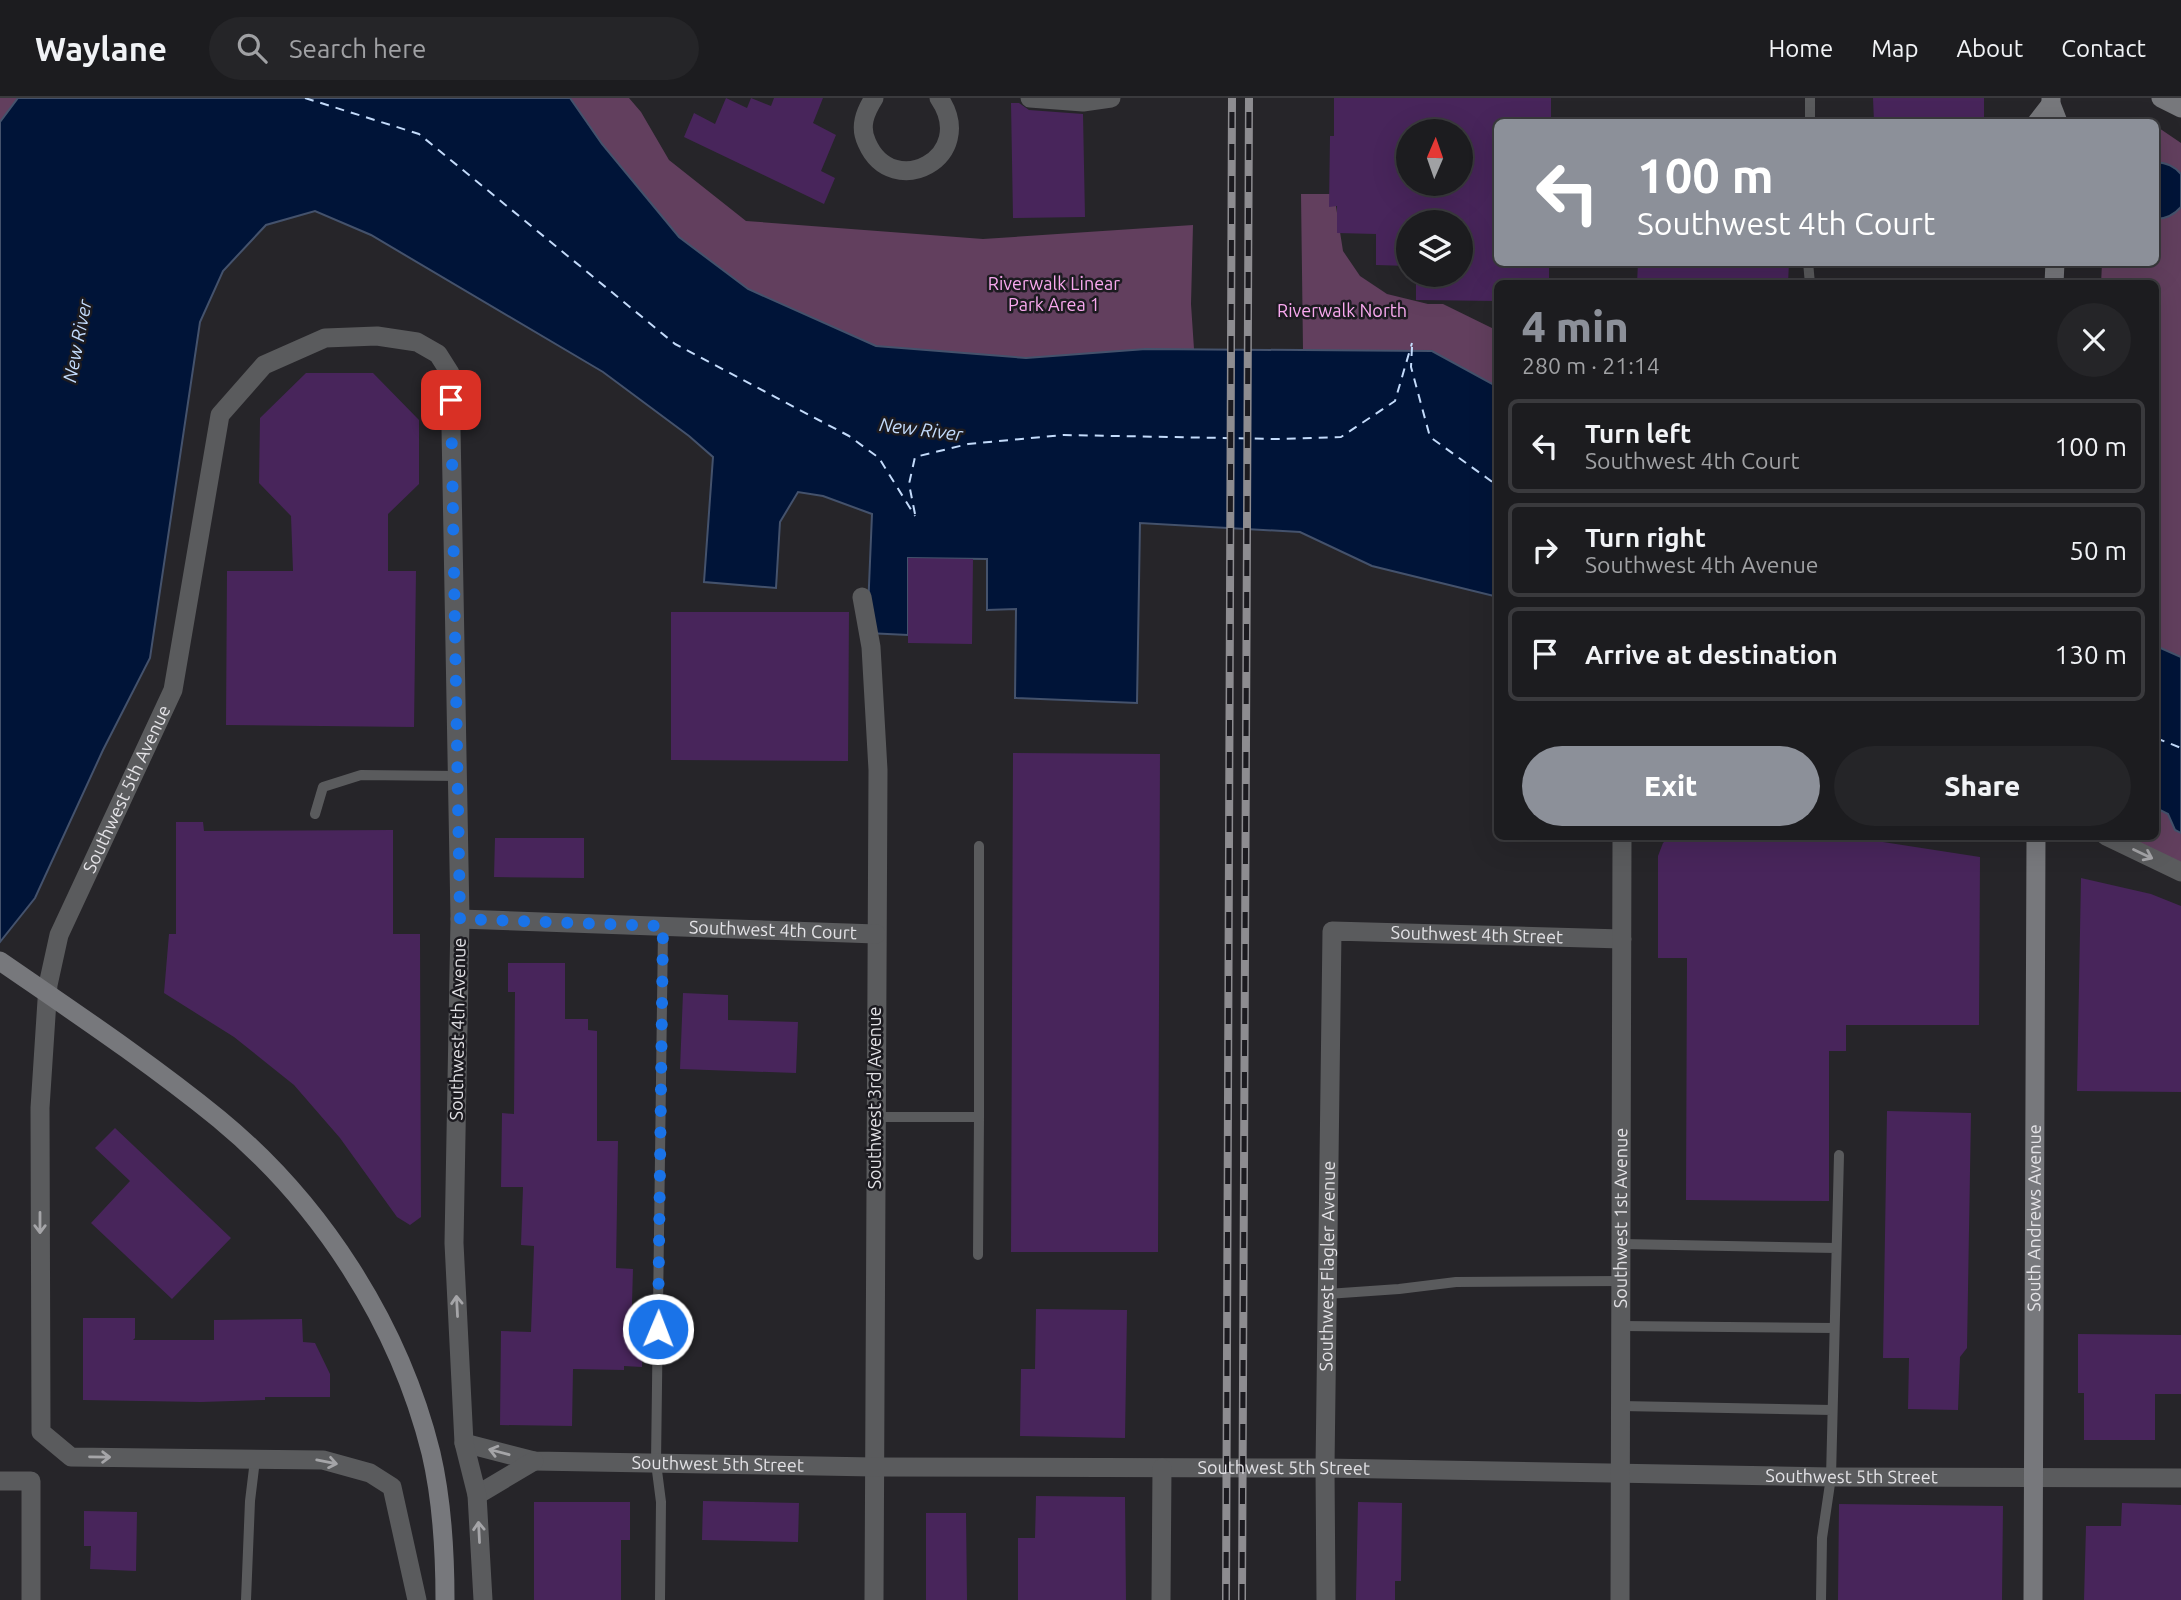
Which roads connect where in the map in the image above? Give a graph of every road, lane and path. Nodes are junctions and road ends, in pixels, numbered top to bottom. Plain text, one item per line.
1 (874, 98) edge
2 (939, 98) edge
3 (1030, 98) edge
4 (1111, 98) edge
5 (1810, 98) edge
6 (2161, 98) edge
7 (2181, 108) edge
8 (1810, 119) edge
9 (450, 373) joint
10 (862, 597) dead end
11 (458, 776) junction
12 (315, 814) dead end
13 (1622, 840) edge
14 (2036, 840) edge
15 (2114, 840) edge
16 (979, 845) dead end
17 (2181, 872) edge
18 (460, 919) junction
19 (663, 926) junction
20 (1332, 931) joint
21 (876, 934) junction
22 (1622, 939) junction
23 (0, 961) edge
24 (875, 1117) junction
25 (979, 1117) junction
26 (1839, 1155) dead end
27 (1622, 1244) junction
28 (1836, 1248) junction
29 (978, 1255) dead end
30 (1622, 1281) junction
31 (1327, 1294) junction
32 (1622, 1326) junction
33 (1834, 1328) junction
34 (1621, 1406) junction
35 (1832, 1410) junction
36 (464, 1443) junction
37 (255, 1460) junction
38 (534, 1461) junction
39 (656, 1462) junction
40 (874, 1467) junction
41 (1162, 1468) junction
42 (1325, 1468) junction
43 (1621, 1473) junction
44 (1831, 1477) junction
45 (2033, 1478) junction
46 (2181, 1478) edge
47 (0, 1480) edge
48 (477, 1496) junction
49 (32, 1600) edge
50 (246, 1600) edge
51 (418, 1600) edge
52 (445, 1600) edge
53 (483, 1600) edge
54 (660, 1600) edge
55 (874, 1600) edge
56 (1161, 1600) edge
57 (1326, 1600) edge
58 (1620, 1600) edge
59 (1821, 1600) edge
60 (2033, 1600) edge

1 - 2 street
3 - 4 street
5 - 8 lane
6 - 7 main road
9 - 11 street, Southwest 4th Avenue
9 -> 37 street, Southwest 5th Avenue
10 - 21 street, Southwest 3rd Avenue
11 - 12 lane
11 - 18 street, Southwest 4th Avenue
13 - 22 street, Southwest 1st Avenue
14 - 45 main road, South Andrews Avenue
15 -> 17 street
16 - 25 lane
18 - 19 street, Southwest 4th Court
36 -> 18 street, Southwest 4th Avenue
19 - 21 street, Southwest 4th Court
19 - 39 lane
20 - 22 street, Southwest 4th Street
20 - 31 street, Southwest Flagler Avenue
21 - 24 street, Southwest 3rd Avenue
22 - 27 street, Southwest 1st Avenue
23 - 52 main road
24 - 25 lane
24 - 40 street, Southwest 3rd Avenue
25 - 29 lane
26 - 28 lane
27 - 28 lane
27 - 30 street, Southwest 1st Avenue
28 - 33 lane
30 - 31 lane
30 - 32 street, Southwest 1st Avenue
31 - 42 street, Southwest Flagler Avenue
32 - 33 lane
32 - 34 street, Southwest 1st Avenue
33 - 35 lane
34 - 35 lane
34 - 43 street, Southwest 1st Avenue
35 - 44 lane
38 -> 36 street, Southwest 5th Street
36 - 48 street, Southwest 4th Avenue
37 - 50 lane
37 -> 51 street
38 - 39 street, Southwest 5th Street
38 - 48 street
39 - 40 street, Southwest 5th Street
39 - 54 lane
40 - 41 street, Southwest 5th Street
40 - 55 street, Southwest 3rd Avenue
41 - 42 street, Southwest 5th Street
41 - 56 street
42 - 43 street, Southwest 5th Street
42 - 57 street, Southwest Flagler Avenue
43 - 44 street, Southwest 5th Street
43 - 58 street, Southwest 1st Avenue
44 - 45 street, Southwest 5th Street
44 - 59 lane
45 - 46 street, Southwest 5th Street
45 - 60 main road, South Andrews Avenue
47 - 49 street
53 -> 48 street, Southwest 4th Avenue

